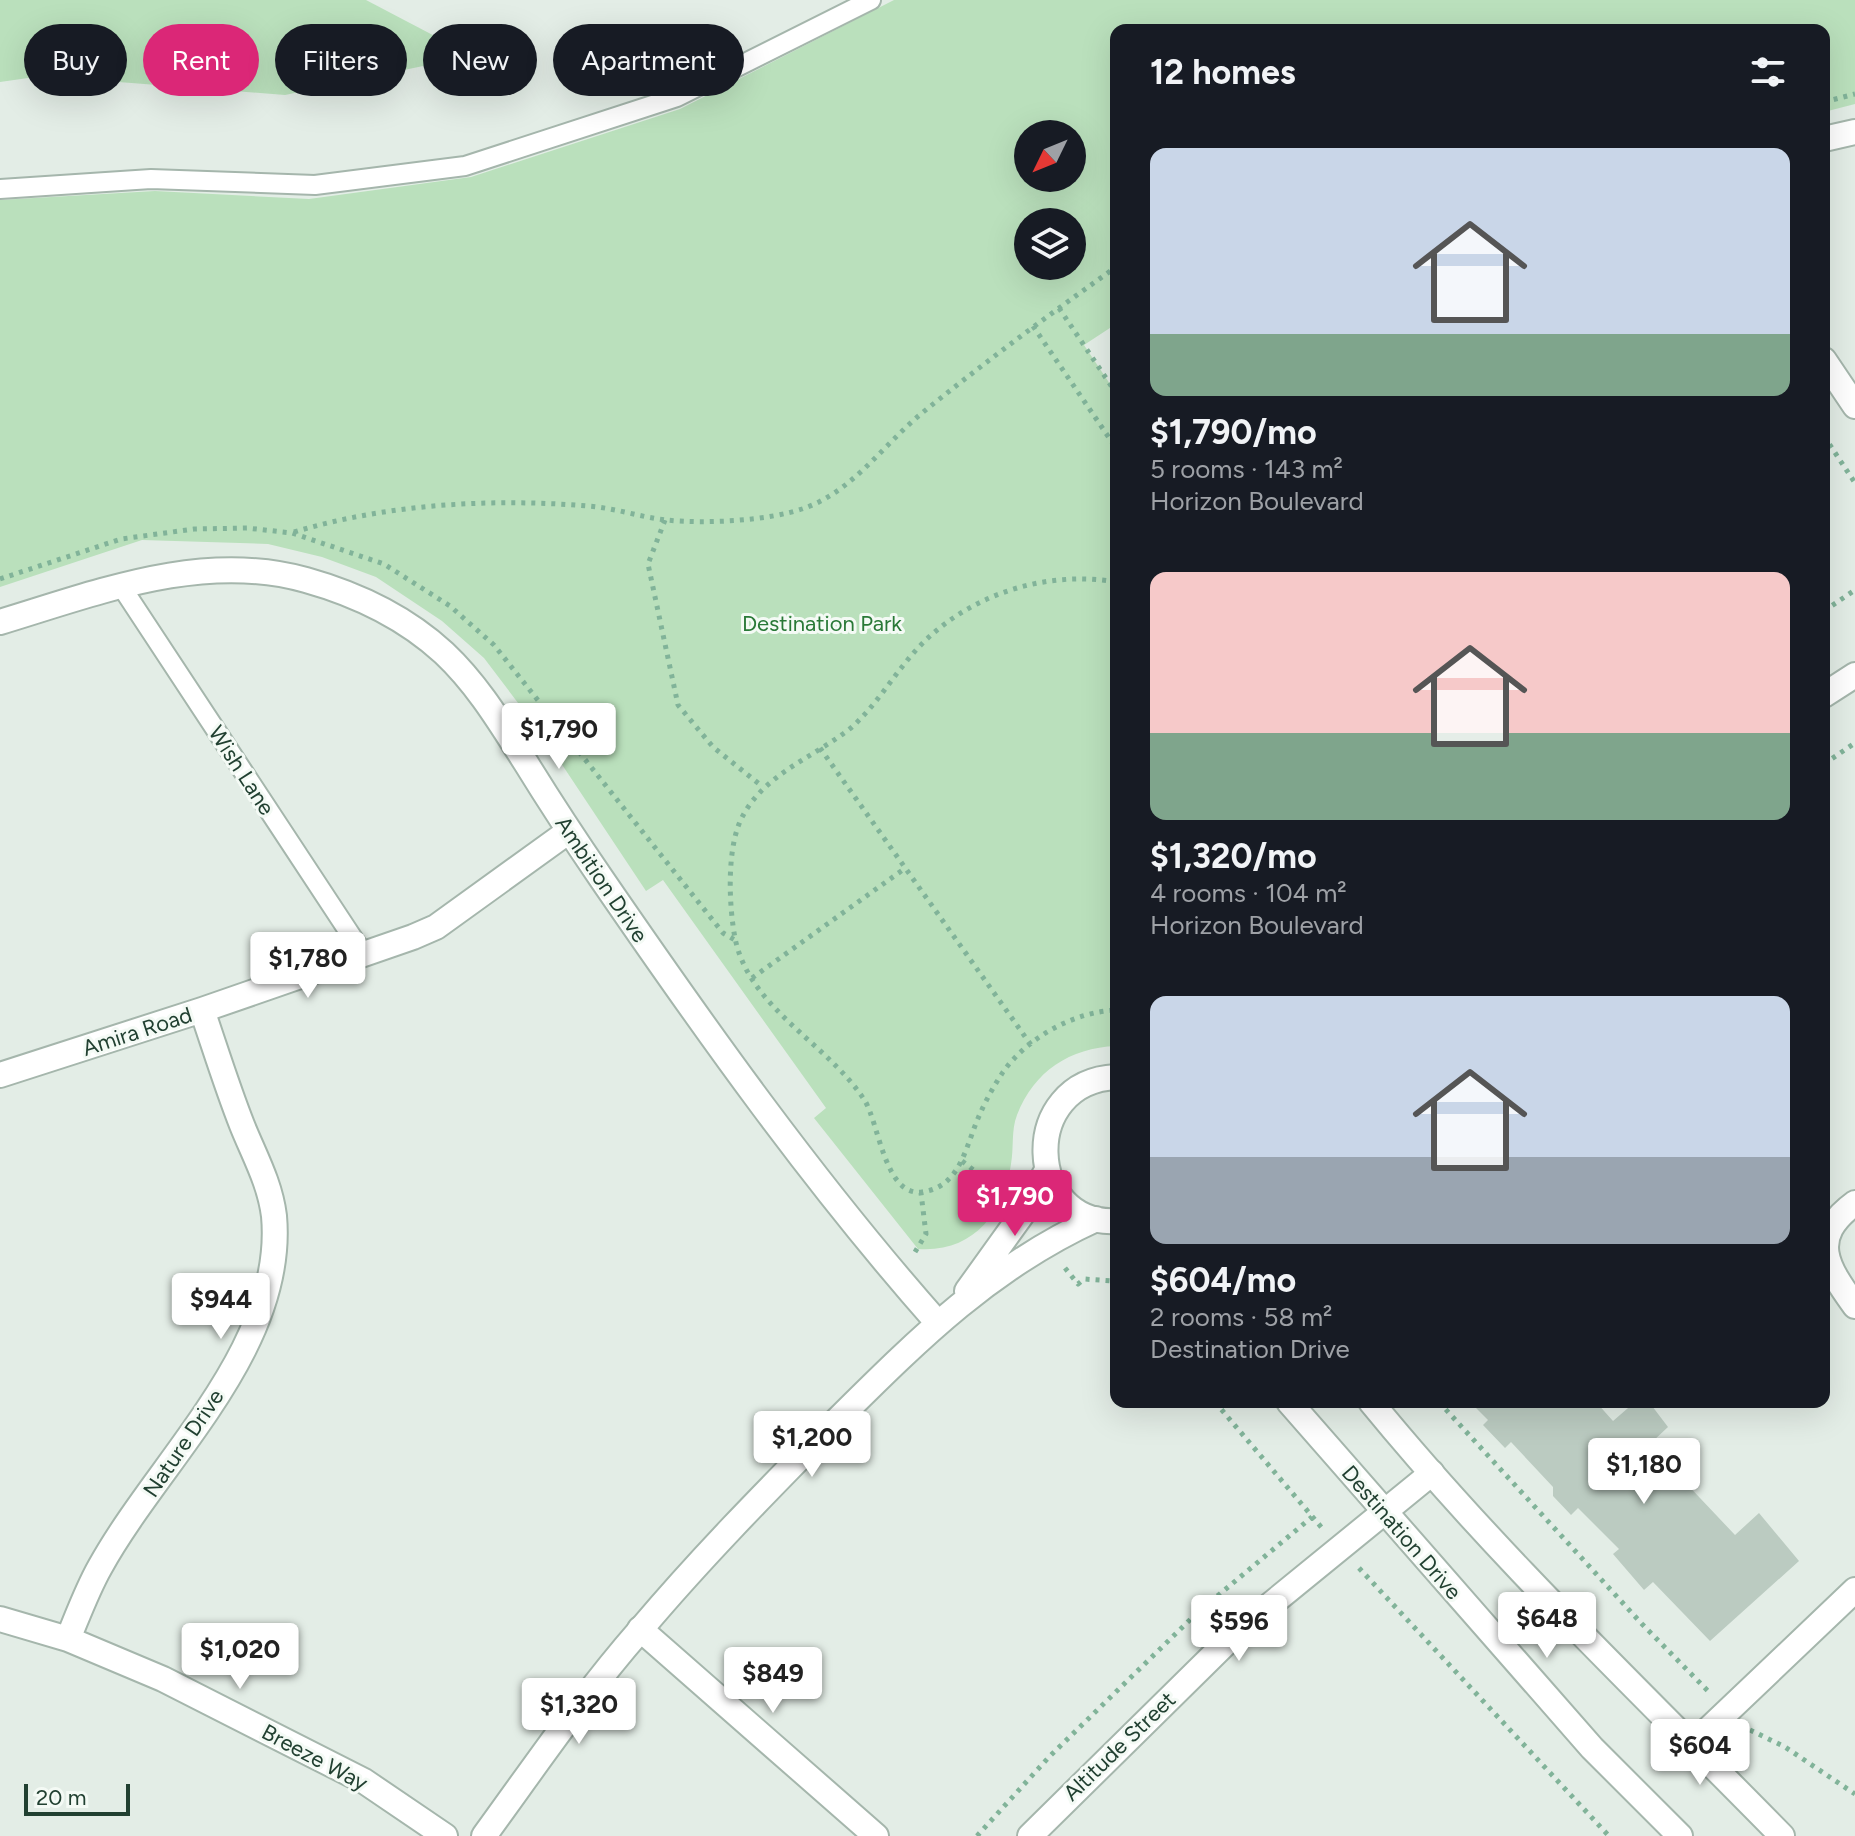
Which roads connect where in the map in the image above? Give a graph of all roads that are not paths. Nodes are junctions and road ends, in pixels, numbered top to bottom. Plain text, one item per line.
1 (871, 0) edge
2 (1855, 132) edge
3 (1830, 138) edge
4 (0, 189) edge
5 (1830, 369) edge
6 (1855, 406) edge
7 (121, 586) junction
8 (0, 622) edge
9 (1855, 675) edge
10 (1830, 691) edge
11 (569, 831) junction
12 (364, 955) junction
13 (202, 1010) junction
14 (0, 1075) edge
15 (1110, 1077) edge
16 (1047, 1170) junction
17 (1852, 1205) edge
18 (1106, 1220) edge
19 (1830, 1229) edge
20 (1830, 1267) edge
21 (959, 1303) junction
22 (1855, 1306) edge
23 (937, 1322) junction
24 (1294, 1408) edge
25 (1376, 1408) edge
26 (1432, 1473) junction
27 (1384, 1511) junction
28 (1855, 1590) edge
29 (0, 1619) edge
30 (640, 1629) junction
31 (68, 1639) junction
32 (1692, 1745) junction
33 (1742, 1794) junction
34 (445, 1836) edge
35 (484, 1836) edge
36 (876, 1836) edge
37 (1030, 1836) edge
38 (1680, 1836) edge
39 (1782, 1836) edge
40 (1805, 1836) edge

1 - 4 lane
2 - 3 street
5 - 6 street
7 - 8 street, Ambition Drive
7 - 11 street, Ambition Drive
7 - 12 lane, Wish Lane
9 - 10 street
11 - 12 street, Amira Road
11 - 23 street, Ambition Drive
12 - 13 street, Amira Road
13 - 14 street, Amira Road
13 - 31 street, Nature Drive
15 - 16 street
16 - 18 street
16 - 21 street
17 - 19 street
18 - 21 street
20 - 22 street
21 - 23 street
23 - 30 street
24 - 27 street, Destination Drive
25 - 26 street
26 - 27 street, Altitude Street
26 - 32 street
27 - 37 street, Altitude Street
27 - 38 street, Destination Drive
28 - 32 street
29 - 31 street, Breeze Way
30 - 35 street
30 - 36 street
31 - 34 street, Breeze Way
32 - 33 street
33 - 39 street
33 - 40 street

